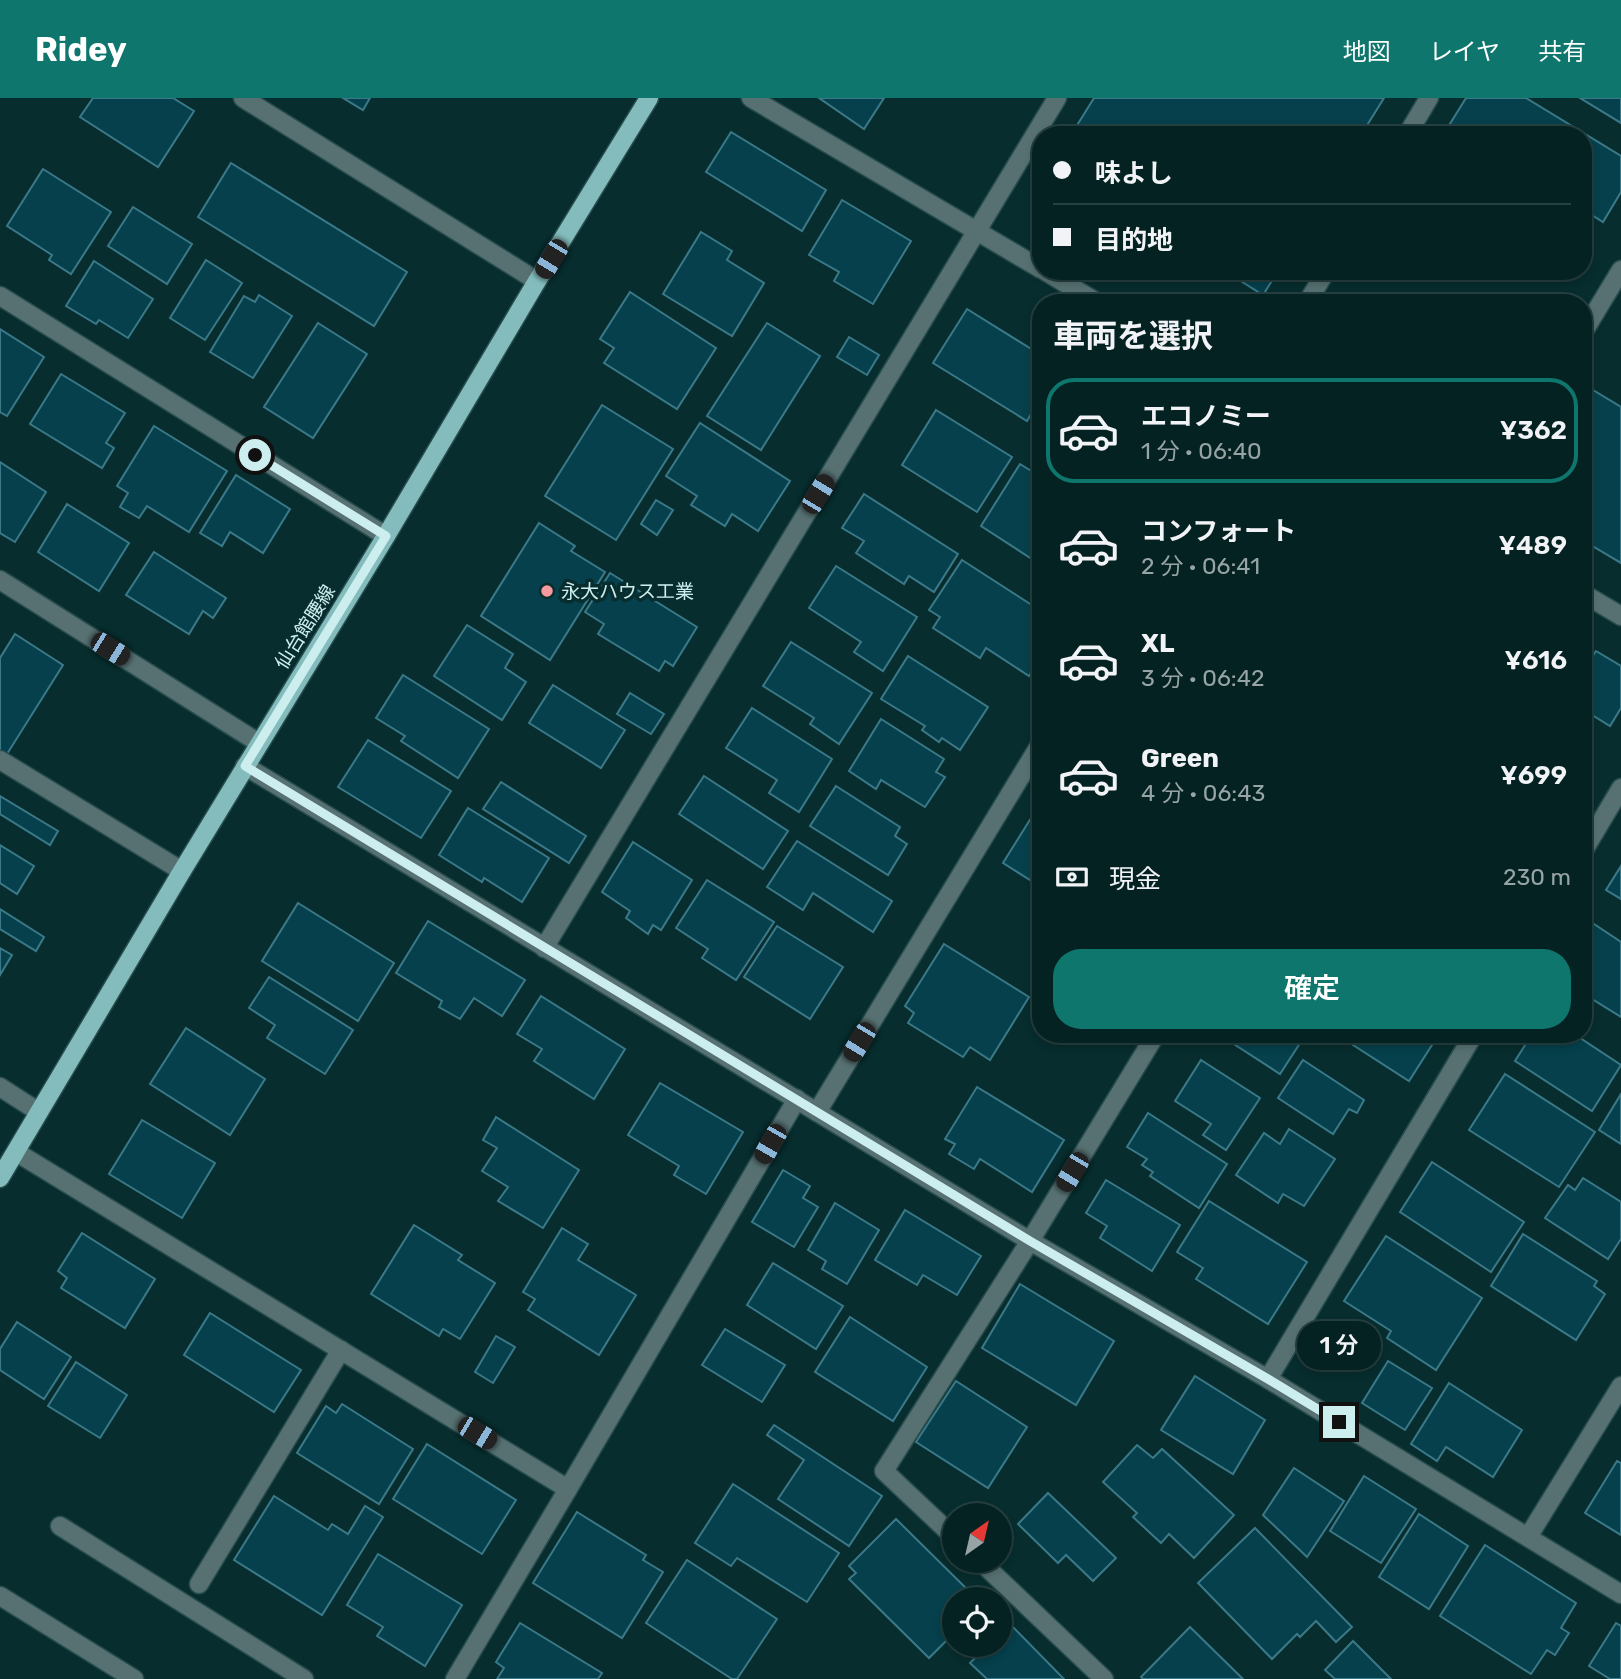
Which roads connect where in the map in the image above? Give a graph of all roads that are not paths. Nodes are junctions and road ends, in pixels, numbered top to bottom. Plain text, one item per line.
1 (243, 98) edge
2 (649, 98) edge
3 (751, 98) edge
4 (1057, 98) edge
5 (1429, 98) edge
6 (1040, 126) edge
7 (1412, 126) edge
8 (1032, 140) edge
9 (977, 231) junction
10 (1032, 264) edge
11 (1621, 270) edge
12 (1060, 280) edge
13 (537, 281) junction
14 (1083, 294) edge
15 (0, 296) edge
16 (1592, 318) edge
17 (386, 536) junction
18 (0, 580) edge
19 (1592, 599) edge
20 (1621, 616) edge
21 (259, 743) junction
22 (1032, 758) edge
23 (0, 760) edge
24 (245, 766) junction
25 (1621, 788) edge
26 (1592, 837) edge
27 (182, 871) junction
28 (544, 948) junction
29 (1151, 1043) edge
30 (1469, 1043) edge
31 (0, 1087) edge
32 (797, 1098) junction
33 (39, 1112) junction
34 (817, 1112) junction
35 (16, 1152) junction
36 (0, 1178) edge
37 (1030, 1241) junction
38 (341, 1350) junction
39 (1268, 1379) junction
40 (1621, 1386) edge
41 (568, 1489) junction
42 (942, 1525) edge
43 (60, 1526) dead end
44 (1528, 1537) junction
45 (992, 1573) edge
46 (199, 1584) dead end
47 (1621, 1594) edge
48 (0, 1595) edge
49 (134, 1679) edge
50 (304, 1679) edge
51 (455, 1679) edge
52 (1104, 1679) edge

1 - 13 street
2 - 13 main road, 仙台館腰線
3 - 9 street
4 - 6 street
5 - 7 street
8 - 9 street
9 - 10 street
9 - 28 street
11 - 16 street
12 - 14 street
13 - 17 main road, 仙台館腰線
15 - 17 street
17 - 21 main road, 仙台館腰線
18 - 21 street
19 - 20 street
21 - 24 main road, 仙台館腰線
22 - 34 street
23 - 27 street
24 - 27 main road, 仙台館腰線
24 - 28 street
25 - 26 street
27 - 33 main road, 仙台館腰線
28 - 32 street
29 - 37 street
30 - 39 street
31 - 33 street
32 - 34 street
32 - 41 street
33 - 35 main road, 仙台館腰線
34 - 37 street
35 - 36 main road, 仙台館腰線
35 - 38 street
37 - 39 street
37 - 42 street
38 - 41 street
38 - 46 street
39 - 44 street
40 - 44 street
41 - 51 street
43 - 50 street
44 - 47 street
45 - 52 street
48 - 49 street

